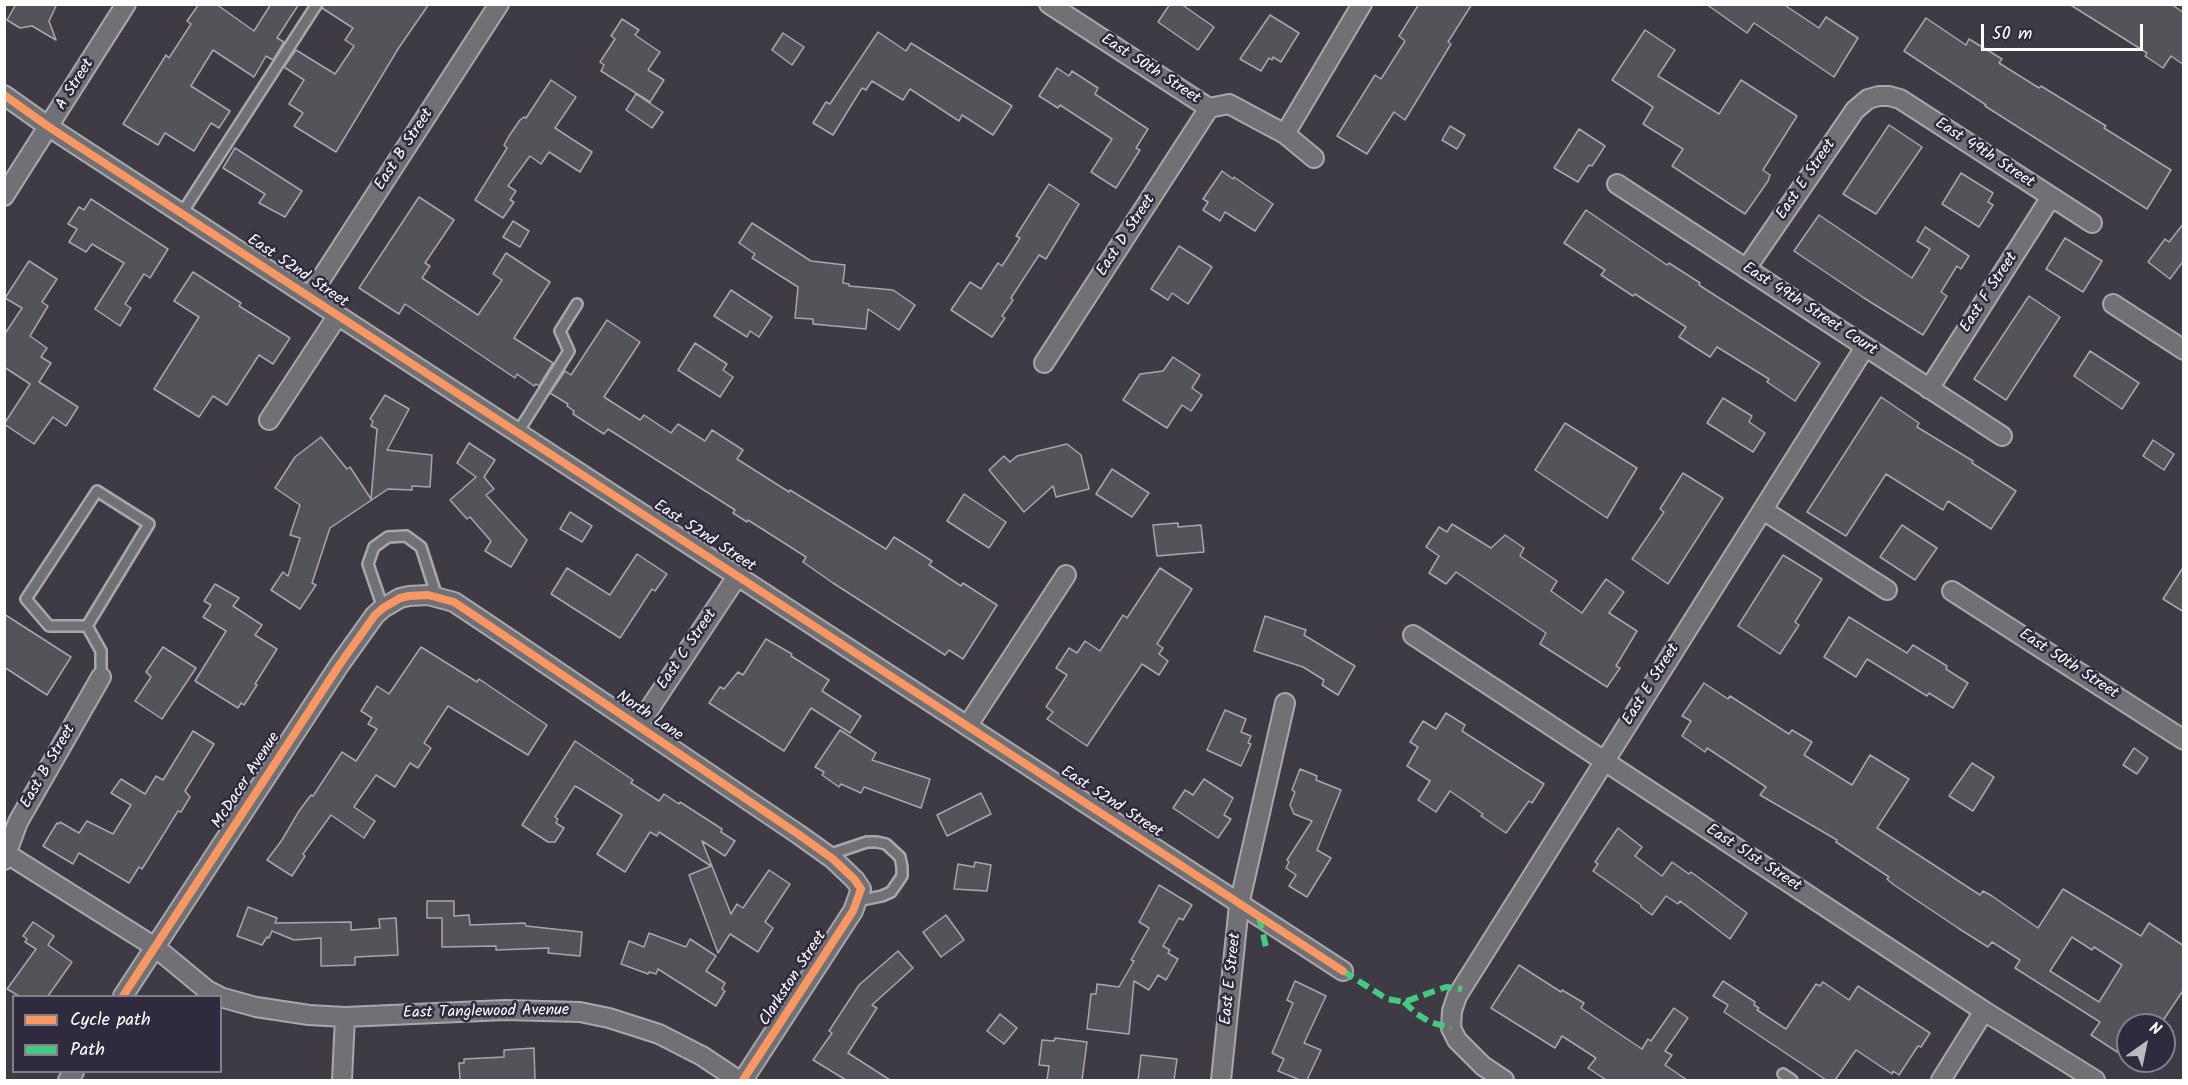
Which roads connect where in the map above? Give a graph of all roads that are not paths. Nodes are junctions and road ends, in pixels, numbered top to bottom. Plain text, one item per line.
1 (126, 4) edge
2 (317, 4) edge
3 (499, 4) edge
4 (1049, 4) edge
5 (1362, 4) edge
6 (4, 95) edge
7 (1873, 97) joint
8 (1209, 108) junction
9 (49, 127) junction
10 (1285, 134) junction
11 (1314, 158) dead end
12 (1617, 184) dead end
13 (4, 196) edge
14 (2051, 197) junction
15 (182, 213) junction
16 (2092, 223) dead end
17 (1746, 270) junction
18 (310, 296) junction
19 (577, 304) dead end
20 (2114, 304) dead end
21 (338, 315) junction
22 (1865, 347) junction
23 (2184, 350) edge
24 (1044, 363) dead end
25 (1929, 388) junction
26 (269, 420) dead end
27 (518, 432) junction
28 (2002, 436) dead end
29 (1763, 510) junction
30 (738, 575) junction
31 (1066, 575) dead end
32 (1887, 590) dead end
33 (1953, 591) dead end
34 (409, 596) joint
35 (437, 597) junction
36 (382, 608) junction
37 (87, 626) junction
38 (1413, 635) dead end
39 (101, 677) joint
40 (1285, 703) dead end
41 (968, 725) junction
42 (638, 726) junction
43 (2184, 740) edge
44 (1604, 762) junction
45 (827, 855) junction
46 (6, 856) edge
47 (859, 895) junction
48 (1239, 905) junction
49 (155, 946) junction
50 (1343, 971) dead end
51 (124, 995) edge
52 (216, 995) edge
53 (222, 998) edge
54 (1984, 1011) junction
55 (345, 1017) junction
56 (1783, 1074) dead end
57 (342, 1080) edge
58 (738, 1080) edge
59 (743, 1080) edge
60 (1221, 1080) edge
61 (1504, 1080) edge
62 (1792, 1080) edge
63 (1941, 1080) edge
64 (2095, 1080) edge

1 - 9 street, A Street
2 - 15 lane
3 - 18 street, East B Street
4 - 8 street, East 50th Street
5 - 10 street
6 - 9 street, East 52nd Street
7 - 14 street, East 49th Street
7 - 17 street, East E Street
8 - 10 street, East 50th Street
8 - 24 street, East D Street
9 - 13 street, A Street
9 - 15 street, East 52nd Street
10 - 11 street, East 50th Street
12 - 17 street, East 49th Street Court
14 - 16 street, East 49th Street
14 - 25 street, East F Street
15 - 18 street, East 52nd Street
17 - 22 street, East 49th Street Court
18 - 21 street, East 52nd Street
19 - 27 lane
20 - 23 street
21 - 26 street
21 - 27 street, East 52nd Street
22 - 25 street, East 49th Street Court
22 - 29 street, East E Street
25 - 28 street, East 49th Street Court
27 - 30 street, East 52nd Street
29 - 32 street
29 - 44 street, East E Street
30 - 41 street, East 52nd Street
30 - 42 street, East C Street
31 - 41 street
33 - 43 street, East 50th Street
34 - 35 street, North Lane
34 - 36 street, McDacer Avenue
35 - 36 lane
35 - 42 street, North Lane
36 - 49 street, McDacer Avenue
37 - 37 lane
37 - 39 lane
38 - 44 street, East 51st Street
39 - 46 street, East B Street
40 - 48 street, East E Street
41 - 48 street, East 52nd Street
42 - 45 street, North Lane
44 - 54 street, East 51st Street
44 - 61 street, East E Street
45 - 47 street, North Lane
45 - 47 lane
46 - 49 street, East Tanglewood Avenue
47 - 59 street, Clarkston Street
48 - 50 street, East 52nd Street
48 - 60 street, East E Street
49 - 51 street, McDacer Avenue
49 - 52 street, East Tanglewood Avenue
53 - 55 street, East Tanglewood Avenue
54 - 63 street
54 - 64 street, East 51st Street
55 - 57 street
55 - 58 street, East Tanglewood Avenue
56 - 62 lane

